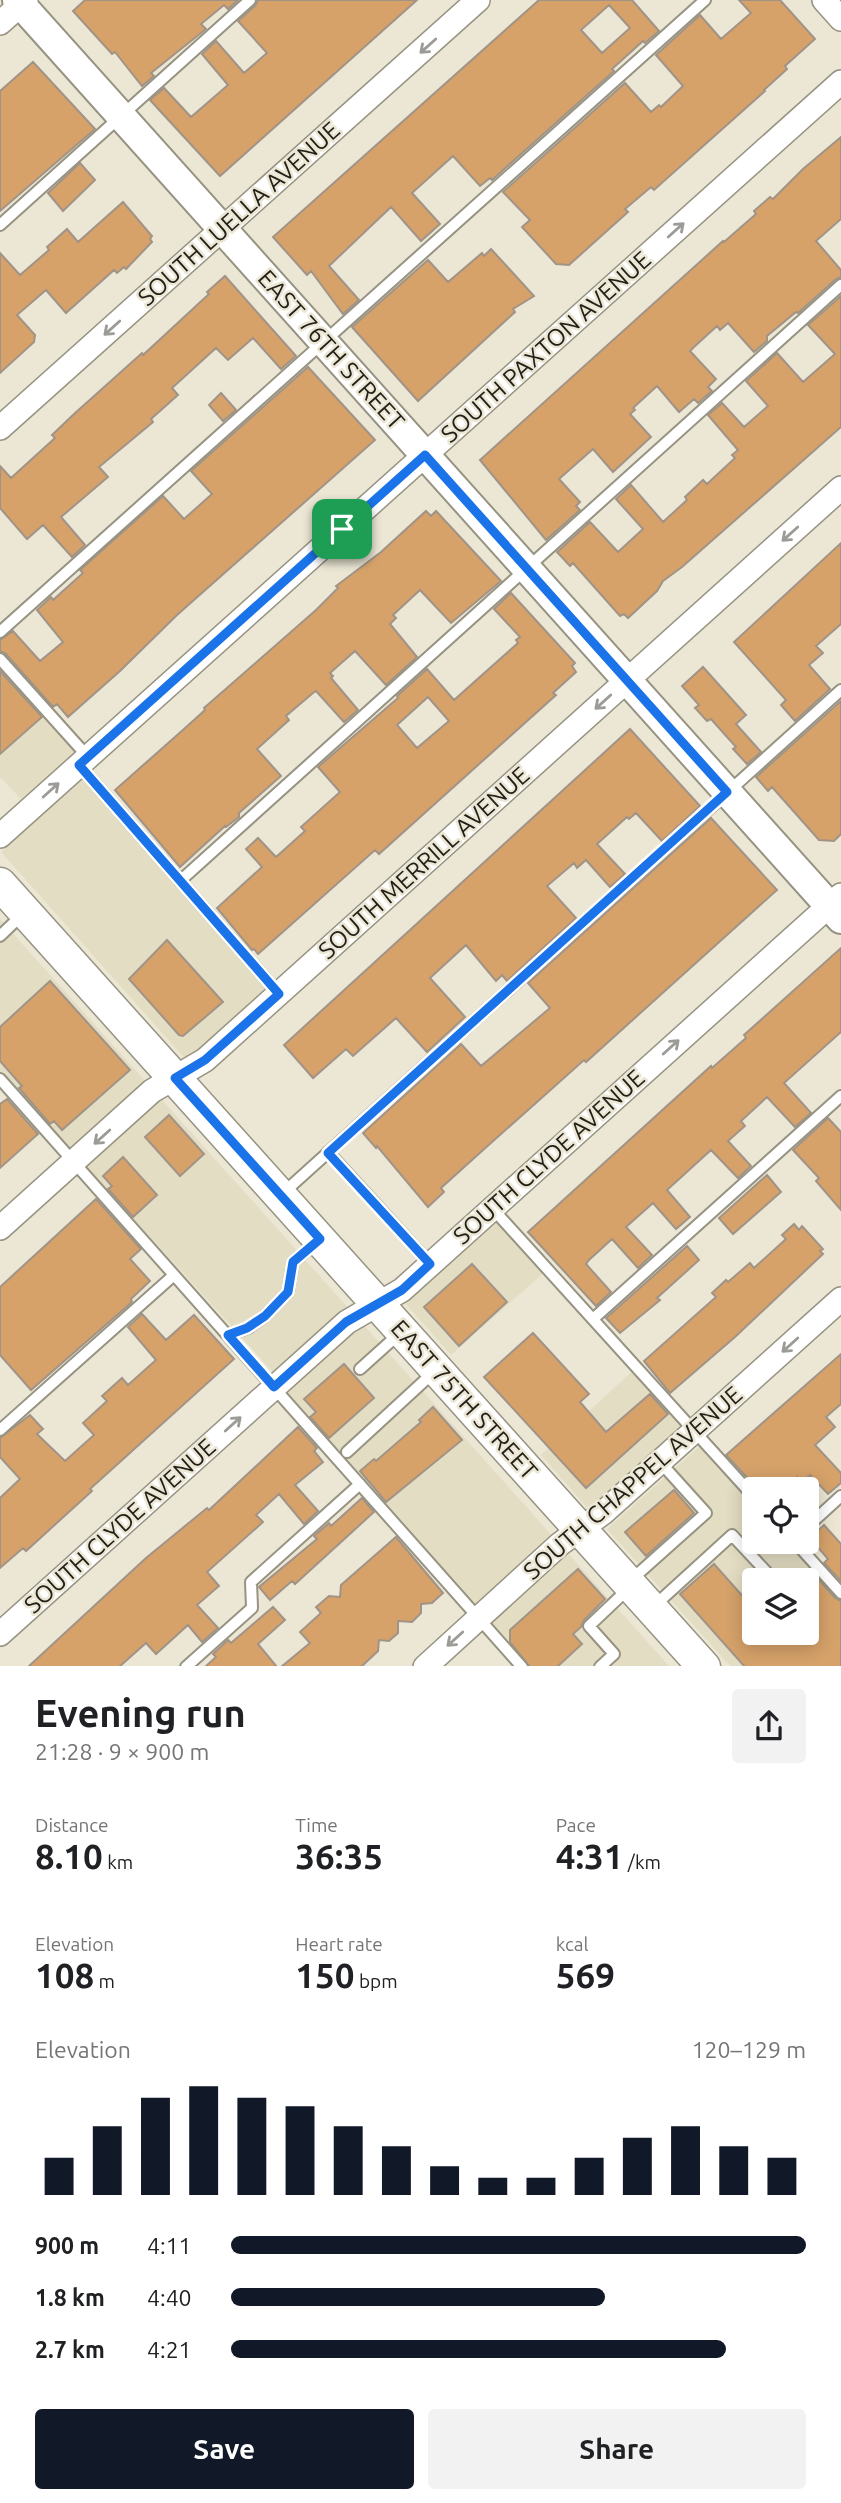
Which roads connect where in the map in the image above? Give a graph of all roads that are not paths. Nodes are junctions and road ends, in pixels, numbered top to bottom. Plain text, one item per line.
1 (250, 0) edge
2 (478, 0) edge
3 (705, 0) edge
4 (824, 0) edge
5 (16, 7) edge
6 (841, 19) edge
7 (841, 82) edge
8 (121, 116) junction
9 (0, 225) edge
10 (222, 229) junction
11 (841, 285) edge
12 (323, 342) junction
13 (0, 428) edge
14 (425, 455) junction
15 (841, 488) edge
16 (526, 569) junction
17 (0, 632) edge
18 (0, 659) edge
19 (627, 680) junction
20 (841, 690) edge
21 (83, 761) junction
22 (727, 792) junction
23 (0, 836) edge
24 (180, 880) junction
25 (0, 884) edge
26 (837, 907) edge
27 (25, 912) junction
28 (0, 936) edge
29 (279, 994) junction
30 (175, 1078) junction
31 (0, 1079) edge
32 (841, 1096) edge
33 (328, 1153) junction
34 (74, 1162) junction
35 (280, 1196) junction
36 (492, 1208) junction
37 (0, 1228) edge
38 (320, 1239) junction
39 (430, 1264) junction
40 (174, 1275) junction
41 (841, 1300) edge
42 (377, 1304) junction
43 (593, 1319) junction
44 (402, 1331) junction
45 (228, 1335) junction
46 (360, 1369) dead end
47 (437, 1370) junction
48 (274, 1387) junction
49 (0, 1430) edge
50 (695, 1431) junction
51 (347, 1451) dead end
52 (660, 1462) junction
53 (360, 1484) junction
54 (742, 1484) edge
55 (841, 1496) edge
56 (819, 1516) edge
57 (580, 1530) junction
58 (805, 1554) edge
59 (763, 1568) edge
60 (637, 1592) junction
61 (841, 1593) edge
62 (479, 1618) junction
63 (0, 1634) edge
64 (187, 1666) edge
65 (426, 1666) edge
66 (521, 1666) edge
67 (601, 1666) edge
68 (703, 1666) edge

1 - 8 lane
2 -> 10 street, SOUTH LUELLA AVENUE
3 - 12 lane
4 - 6 street
5 - 8 street, EAST 76TH STREET
14 -> 7 street, SOUTH PAXTON AVENUE
8 - 9 lane
8 - 10 street, EAST 76TH STREET
10 - 12 street, EAST 76TH STREET
10 -> 13 street, SOUTH LUELLA AVENUE
11 - 16 lane
12 - 14 street, EAST 76TH STREET
12 - 17 lane
14 - 16 street, EAST 76TH STREET
14 - 21 street, SOUTH PAXTON AVENUE
15 -> 19 street, SOUTH MERRILL AVENUE
16 - 19 street, EAST 76TH STREET
16 - 24 lane
18 - 21 lane
19 - 22 street, EAST 76TH STREET
19 -> 29 street, SOUTH MERRILL AVENUE
20 - 22 lane
23 -> 21 street, SOUTH PAXTON AVENUE
21 - 24 lane
22 - 26 street, EAST 76TH STREET
22 - 33 lane
24 - 29 lane
25 - 27 main road, EAST 75TH STREET
36 -> 26 street, SOUTH CLYDE AVENUE
27 - 28 lane
27 - 30 main road, EAST 75TH STREET
29 - 30 street, SOUTH MERRILL AVENUE
30 -> 34 street, SOUTH MERRILL AVENUE
30 - 35 main road, EAST 75TH STREET
31 - 34 lane
32 - 43 lane
33 - 35 lane
33 - 39 lane
34 - 37 street, SOUTH MERRILL AVENUE
34 - 40 lane
35 - 38 main road, EAST 75TH STREET
36 - 39 street, SOUTH CLYDE AVENUE
36 - 43 lane
38 - 42 main road, EAST 75TH STREET
38 - 45 lane
39 - 42 street, SOUTH CLYDE AVENUE
40 - 45 lane
40 - 49 lane
41 -> 50 street, SOUTH CHAPPEL AVENUE
42 - 44 main road, EAST 75TH STREET
42 - 48 street, SOUTH CLYDE AVENUE
43 - 50 lane
44 - 46 lane
44 - 47 main road, EAST 75TH STREET
45 - 48 lane
47 - 51 lane
47 - 57 main road, EAST 75TH STREET
48 - 53 lane
63 -> 48 street, SOUTH CLYDE AVENUE
50 - 52 street, SOUTH CHAPPEL AVENUE
50 - 54 lane
52 - 57 street, SOUTH CHAPPEL AVENUE
52 - 60 lane
53 - 62 lane
53 - 64 lane
55 - 56 lane
57 - 60 main road, EAST 75TH STREET
57 - 62 street, SOUTH CHAPPEL AVENUE
58 - 61 lane
59 - 60 lane
60 - 67 lane
60 - 68 main road, EAST 75TH STREET
62 -> 65 street, SOUTH CHAPPEL AVENUE
62 - 66 lane

